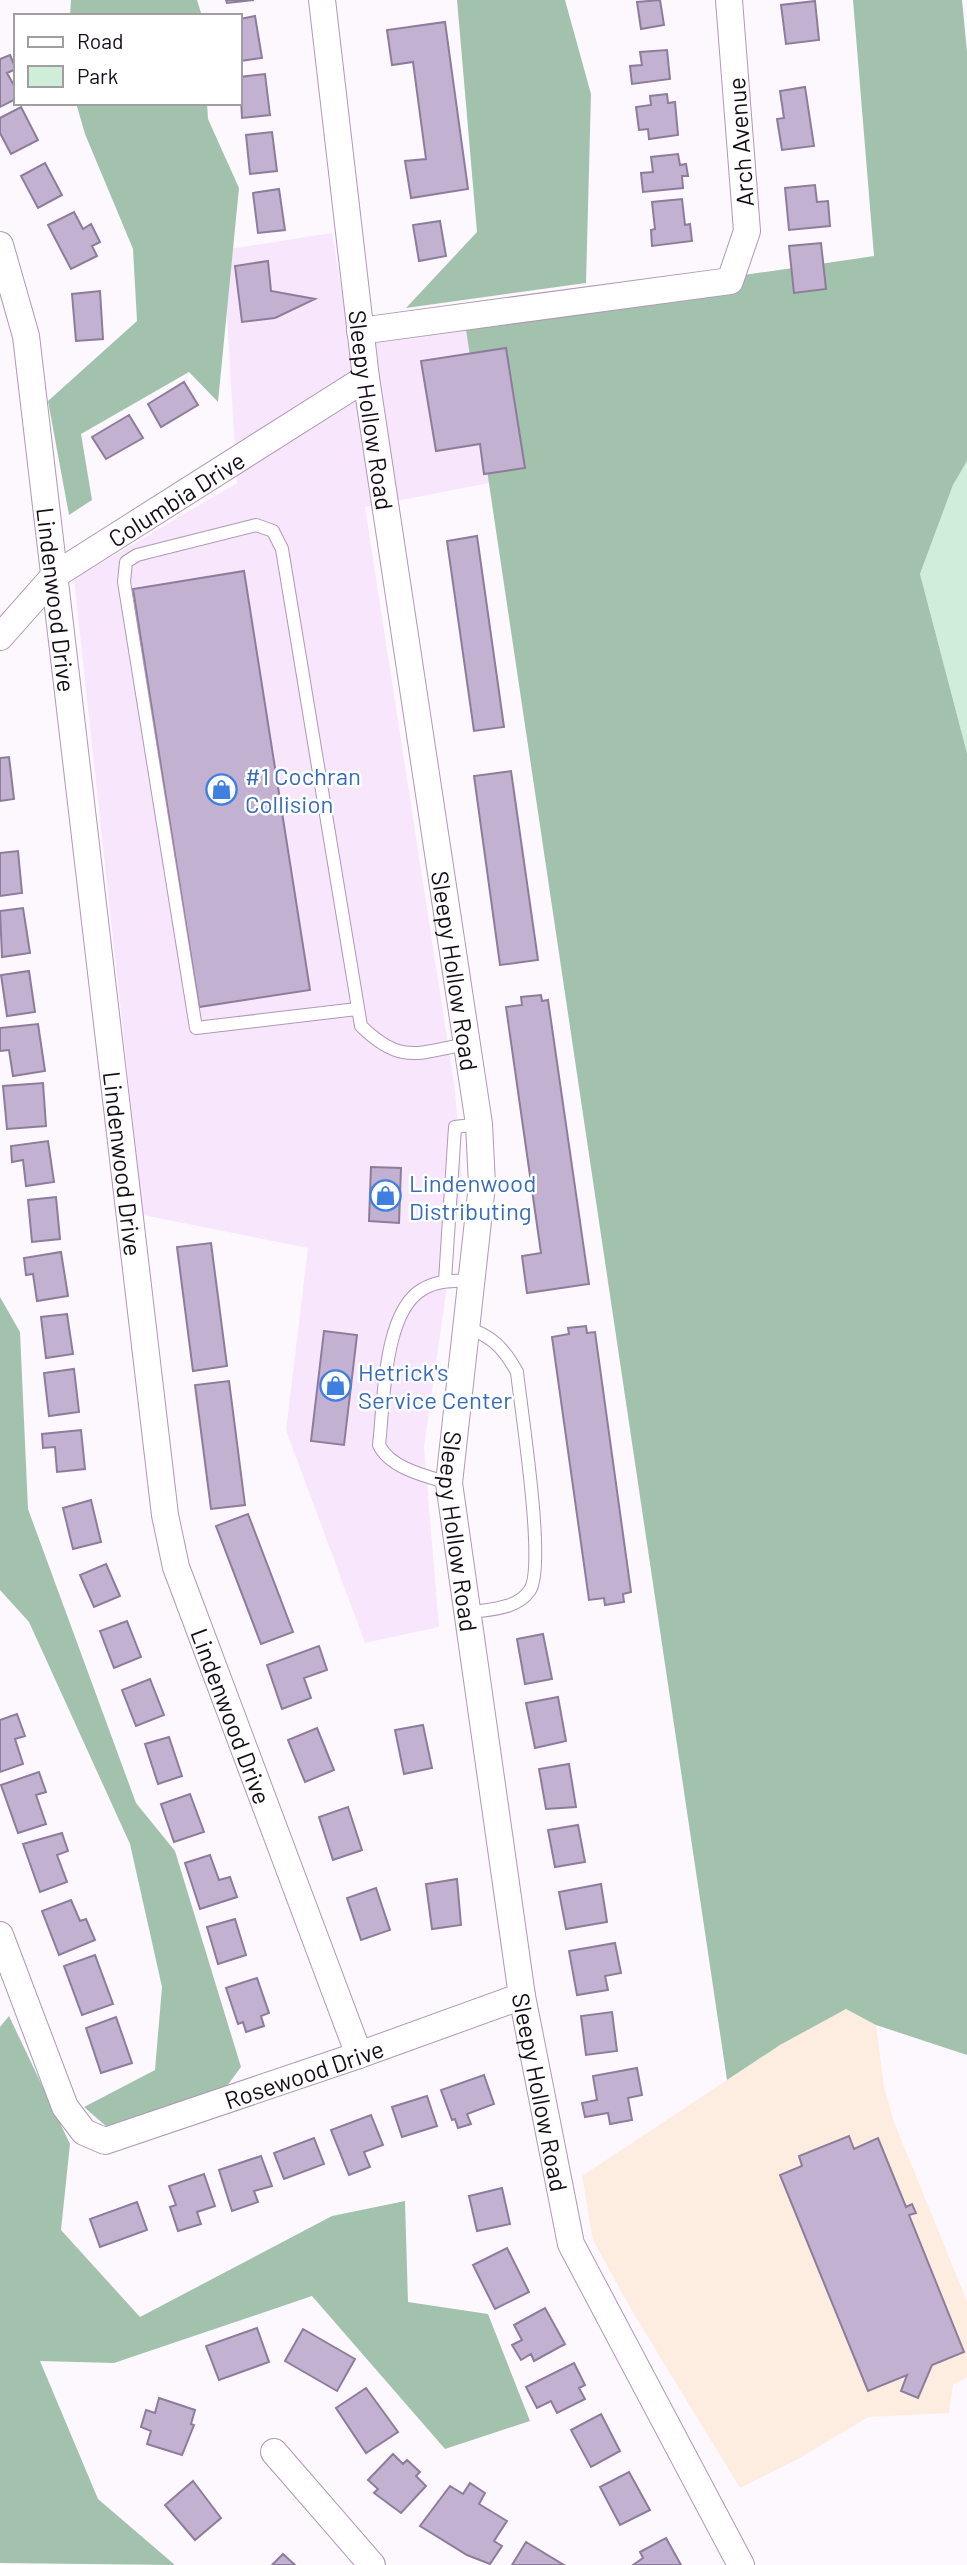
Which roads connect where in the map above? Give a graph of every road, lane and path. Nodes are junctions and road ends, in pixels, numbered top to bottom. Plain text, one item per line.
1 (322, 0) edge
2 (729, 0) edge
3 (0, 244) edge
4 (360, 331) junction
5 (366, 378) junction
6 (127, 530) junction
7 (137, 555) junction
8 (55, 575) junction
9 (0, 637) edge
10 (358, 1009) junction
11 (467, 1044) junction
12 (458, 1280) junction
13 (465, 1327) junction
14 (449, 1483) junction
15 (467, 1613) junction
16 (0, 1935) edge
17 (522, 1996) junction
18 (359, 2055) junction
19 (274, 2452) dead end
20 (372, 2565) edge
21 (741, 2565) edge

1 - 4 street, Sleepy Hollow Road
2 - 4 street, Arch Avenue
3 - 8 street, Lindenwood Drive
4 - 5 street, Sleepy Hollow Road
5 - 6 street, Columbia Drive
5 - 11 street, Sleepy Hollow Road
6 - 7 lane
6 - 8 street, Columbia Drive
7 - 10 lane
7 - 10 lane
8 - 9 street, Columbia Drive
8 - 18 street, Lindenwood Drive
10 - 11 lane
11 - 12 street, Sleepy Hollow Road
12 - 13 street, Sleepy Hollow Road
12 - 14 lane
13 - 14 street, Sleepy Hollow Road
13 - 15 lane
14 - 15 street, Sleepy Hollow Road
15 - 17 street, Sleepy Hollow Road
16 - 18 street, Rosewood Drive
17 - 18 street, Rosewood Drive
17 - 21 street, Sleepy Hollow Road
19 - 20 street

